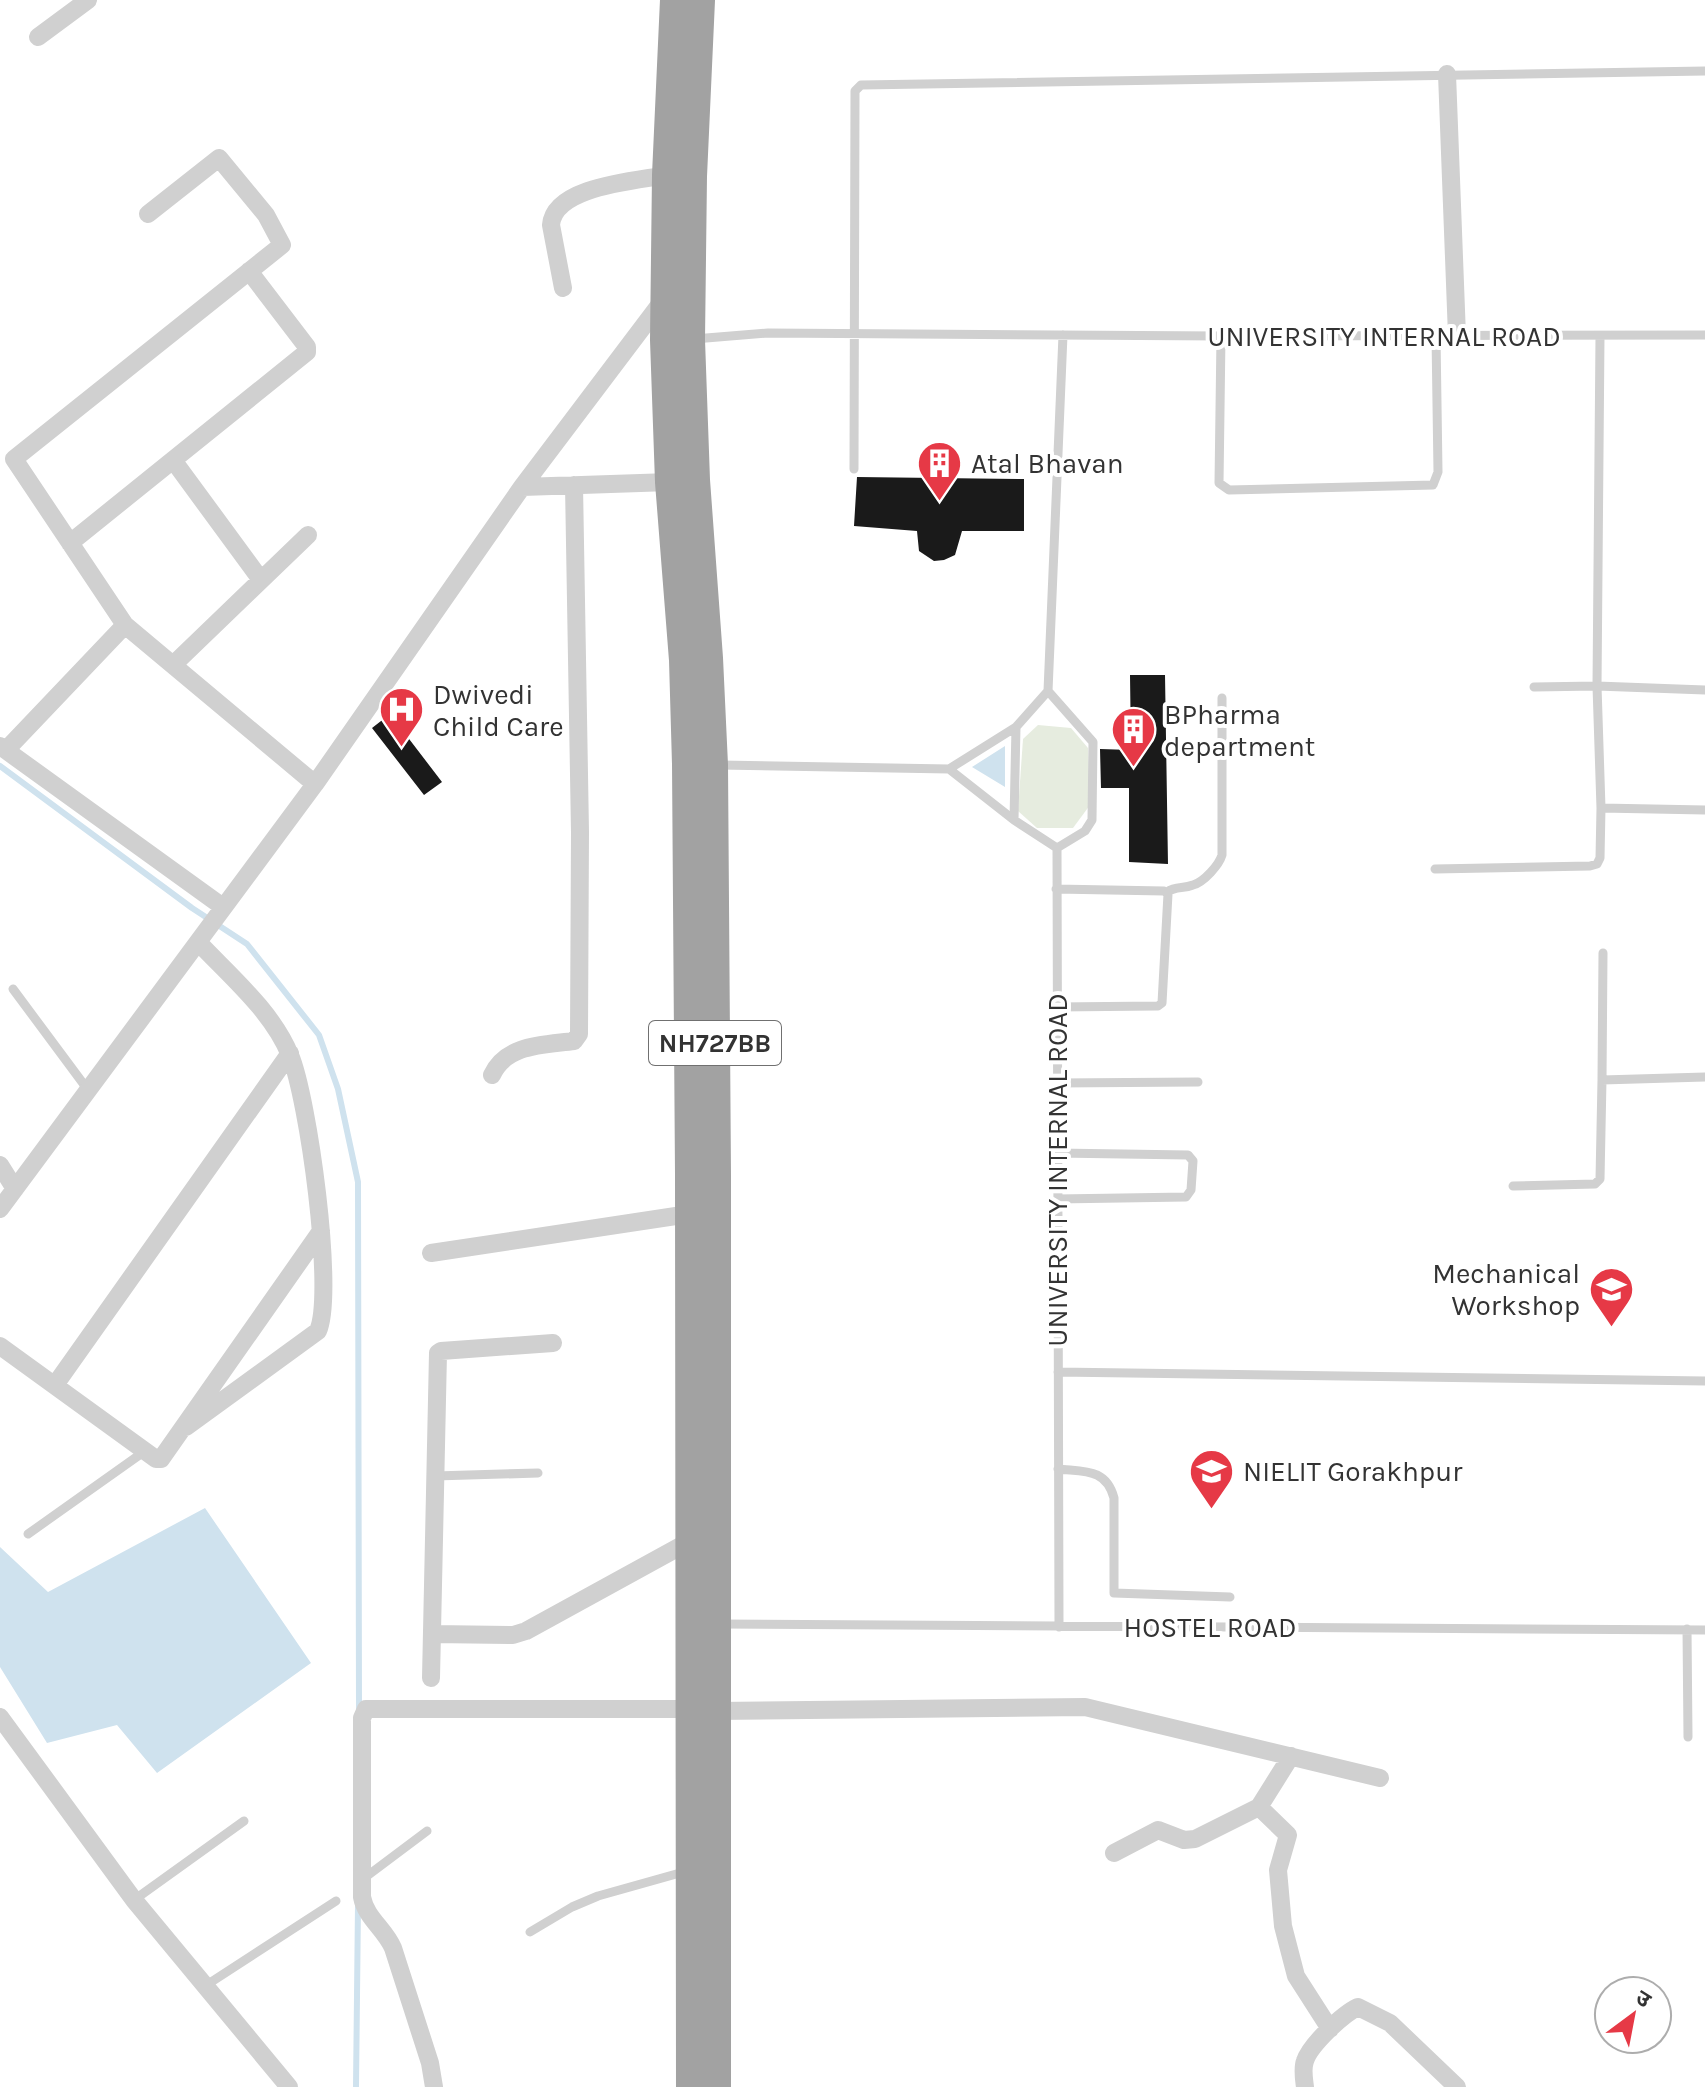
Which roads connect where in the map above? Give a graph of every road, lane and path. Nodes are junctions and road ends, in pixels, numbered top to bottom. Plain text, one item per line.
1 (88, 0) edge
2 (675, 0) edge
3 (700, 0) edge
4 (38, 37) dead end
5 (1705, 71) edge
6 (1447, 74) junction
7 (667, 175) junction
8 (148, 214) dead end
9 (249, 271) junction
10 (563, 288) dead end
11 (679, 290) junction
12 (852, 334) junction
13 (1063, 335) junction
14 (1705, 335) edge
15 (1221, 336) junction
16 (1436, 336) junction
17 (1457, 336) junction
18 (1600, 336) junction
19 (690, 340) junction
20 (173, 460) junction
21 (854, 469) dead end
22 (670, 482) junction
23 (574, 485) junction
24 (522, 487) junction
25 (308, 535) dead end
26 (70, 543) junction
27 (261, 580) junction
28 (125, 625) junction
29 (173, 665) junction
30 (1597, 686) junction
31 (1534, 687) dead end
32 (1705, 690) edge
33 (1048, 691) junction
34 (1222, 698) dead end
35 (1016, 727) junction
36 (3, 748) edge
37 (700, 765) junction
38 (949, 769) junction
39 (315, 784) junction
40 (1601, 808) junction
41 (1705, 810) edge
42 (1014, 820) junction
43 (1057, 848) junction
44 (1435, 869) dead end
45 (1056, 889) junction
46 (1167, 892) junction
47 (222, 909) junction
48 (202, 936) junction
49 (1603, 953) dead end
50 (13, 989) dead end
51 (1056, 1007) junction
52 (290, 1053) junction
53 (492, 1075) dead end
54 (1705, 1077) edge
55 (1602, 1080) junction
56 (1198, 1082) dead end
57 (1057, 1083) junction
58 (88, 1090) junction
59 (1057, 1153) junction
60 (0, 1165) edge
61 (1513, 1186) dead end
62 (15, 1189) junction
63 (1057, 1199) junction
64 (0, 1209) edge
65 (689, 1214) junction
66 (321, 1231) junction
67 (431, 1253) dead end
68 (553, 1343) dead end
69 (0, 1346) edge
70 (1058, 1372) junction
71 (1705, 1381) edge
72 (55, 1385) junction
73 (186, 1427) junction
74 (145, 1451) junction
75 (1058, 1469) junction
76 (538, 1473) dead end
77 (435, 1476) junction
78 (28, 1534) dead end
79 (690, 1541) junction
80 (1230, 1597) dead end
81 (703, 1624) junction
82 (1059, 1627) junction
83 (1687, 1629) junction
84 (1705, 1630) edge
85 (432, 1634) junction
86 (431, 1678) dead end
87 (702, 1710) junction
88 (0, 1717) edge
89 (1688, 1737) dead end
90 (1291, 1756) junction
91 (1380, 1778) dead end
92 (1259, 1807) junction
93 (244, 1821) dead end
94 (427, 1831) dead end
95 (1114, 1853) dead end
96 (690, 1870) junction
97 (363, 1879) junction
98 (134, 1900) junction
99 (336, 1901) dead end
100 (530, 1932) dead end
101 (204, 1987) junction
102 (1330, 2029) junction
103 (289, 2087) edge
104 (434, 2087) edge
105 (691, 2087) edge
106 (716, 2087) edge
107 (1305, 2087) edge
108 (1457, 2087) edge

1 - 4 street
2 - 7 highway, NH727BB
3 - 11 highway, NH727BB
5 - 6 lane
6 - 12 lane
6 - 17 street
7 - 10 street
7 - 11 highway, NH727BB
8 - 9 street
9 - 20 street
9 - 26 street
11 - 19 highway, NH727BB
11 - 22 highway, NH727BB
11 - 24 street
12 - 13 lane, UNIVERSITY INTERNAL ROAD
12 - 19 lane, UNIVERSITY INTERNAL ROAD
12 - 21 lane
13 - 15 lane, UNIVERSITY INTERNAL ROAD
13 - 33 lane
14 - 18 lane, UNIVERSITY INTERNAL ROAD
15 - 16 lane, UNIVERSITY INTERNAL ROAD
15 - 16 lane
16 - 17 lane, UNIVERSITY INTERNAL ROAD
17 - 18 lane, UNIVERSITY INTERNAL ROAD
18 - 30 lane
19 - 37 highway, NH727BB
20 - 26 street
20 - 27 street
22 - 23 street
22 - 37 highway, NH727BB
23 - 24 street
23 - 53 street
24 - 39 street
25 - 27 street
26 - 28 street
27 - 29 street
28 - 29 street
28 - 36 street
29 - 39 street
30 - 31 lane
30 - 32 lane
30 - 40 lane
33 - 35 lane
33 - 43 lane
34 - 46 lane
35 - 38 lane
35 - 42 lane
36 - 47 street
37 - 38 lane
37 - 65 highway, NH727BB
37 - 81 highway, NH727BB
38 - 42 lane
39 - 47 street
40 - 41 lane
40 - 44 lane
42 - 43 lane
43 - 45 lane, UNIVERSITY INTERNAL ROAD
45 - 46 lane
45 - 51 lane, UNIVERSITY INTERNAL ROAD
46 - 51 lane
47 - 48 street
48 - 52 street
48 - 58 street
49 - 55 lane
50 - 58 lane
51 - 57 lane, UNIVERSITY INTERNAL ROAD
52 - 66 street
52 - 72 street
54 - 55 lane
55 - 61 lane
56 - 57 lane
57 - 59 lane, UNIVERSITY INTERNAL ROAD
58 - 62 street
59 - 63 lane, UNIVERSITY INTERNAL ROAD
59 - 63 lane
60 - 62 street
62 - 64 street
63 - 70 lane, UNIVERSITY INTERNAL ROAD
65 - 67 street
65 - 79 highway, NH727BB
66 - 73 street
66 - 73 street
68 - 77 street
69 - 72 street
70 - 71 lane
70 - 75 lane, UNIVERSITY INTERNAL ROAD
72 - 74 street
73 - 74 street
74 - 78 lane
75 - 80 lane
75 - 82 lane, UNIVERSITY INTERNAL ROAD
76 - 77 lane
77 - 85 street
79 - 81 highway, NH727BB
79 - 85 street
81 - 82 lane, HOSTEL ROAD
81 - 87 highway, NH727BB
82 - 83 lane, HOSTEL ROAD
83 - 84 lane, HOSTEL ROAD
83 - 89 lane
85 - 86 street
87 - 90 street
87 - 96 highway, NH727BB
87 - 97 street
87 - 106 highway, NH727BB
88 - 98 street
90 - 91 street
90 - 92 street
92 - 95 street
92 - 102 street
93 - 98 lane
94 - 97 lane
96 - 100 lane
96 - 105 highway, NH727BB
97 - 104 street
98 - 101 street
99 - 101 lane
101 - 103 street
102 - 107 street
102 - 108 street

